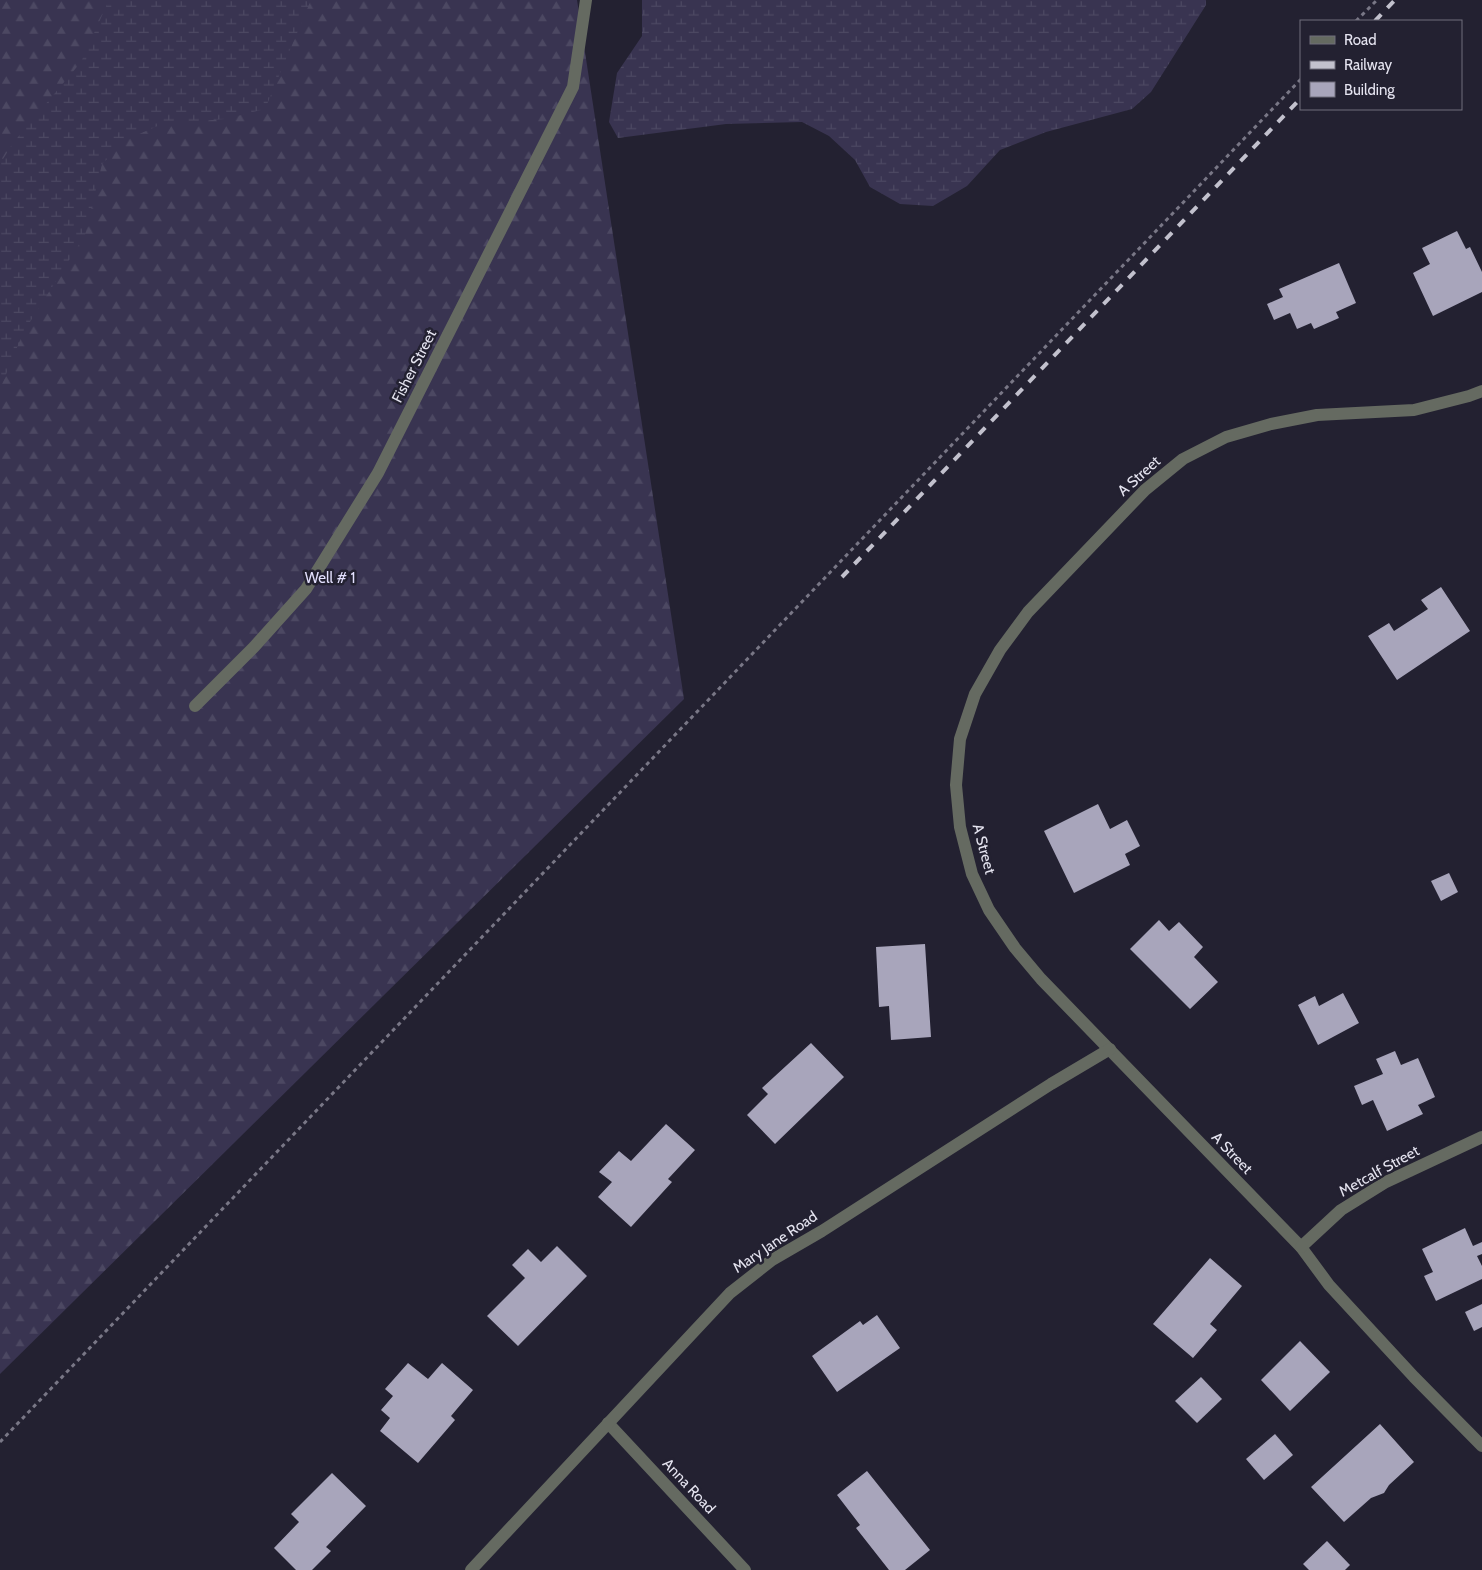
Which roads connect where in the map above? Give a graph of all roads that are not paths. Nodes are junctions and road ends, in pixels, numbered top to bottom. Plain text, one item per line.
1 (586, 0) edge
2 (1482, 391) edge
3 (195, 706) dead end
4 (1110, 1049) junction
5 (1482, 1137) edge
6 (1301, 1247) junction
7 (608, 1423) junction
8 (1482, 1446) edge
9 (471, 1570) edge
10 (745, 1570) edge

1 - 3 street, Fisher Street
2 - 4 street, A Street
4 - 6 street, A Street
4 - 7 street, Mary Jane Road
5 - 6 street, Metcalf Street
6 - 8 street, A Street
7 - 9 street, Mary Jane Road
7 - 10 street, Anna Road

